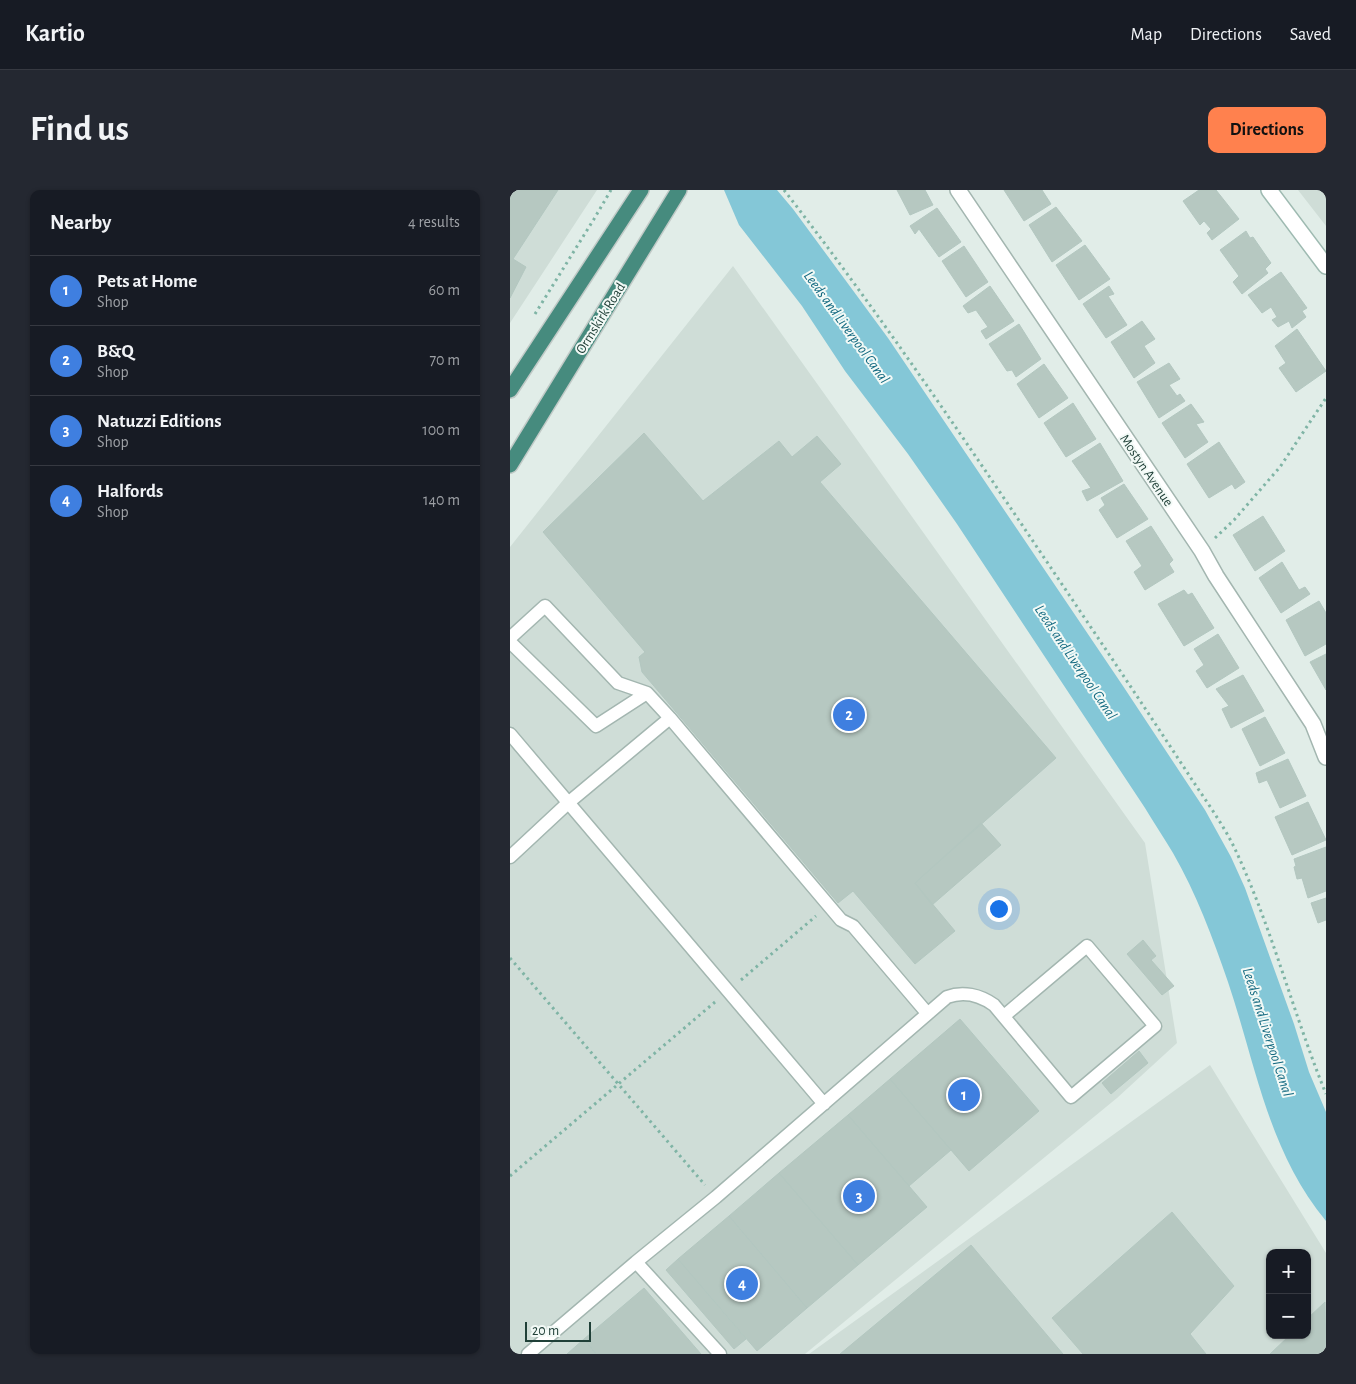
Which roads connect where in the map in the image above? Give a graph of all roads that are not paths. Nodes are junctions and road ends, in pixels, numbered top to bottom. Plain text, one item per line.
1 (641, 190) edge
2 (679, 190) edge
3 (958, 190) edge
4 (1269, 190) edge
5 (1326, 266) edge
6 (510, 390) edge
7 (515, 450) edge
8 (510, 465) edge
9 (510, 638) edge
10 (510, 642) edge
11 (647, 693) junction
12 (670, 718) junction
13 (510, 734) edge
14 (1326, 756) edge
15 (568, 803) junction
16 (513, 849) edge
17 (928, 1013) junction
18 (1004, 1016) junction
19 (824, 1104) junction
20 (636, 1262) junction
21 (528, 1354) edge
22 (720, 1354) edge

1 - 6 highway
2 - 7 highway, Ormskirk Road
3 - 14 street, Mostyn Avenue
4 - 5 street
7 - 8 highway, Ormskirk Road
9 - 11 lane
10 - 11 lane
11 - 12 lane
12 - 15 lane
12 - 17 lane
13 - 15 lane
15 - 16 lane
15 - 19 lane
17 - 18 lane
17 - 19 lane
18 - 18 lane
19 - 20 lane
20 - 21 lane
20 - 22 lane

